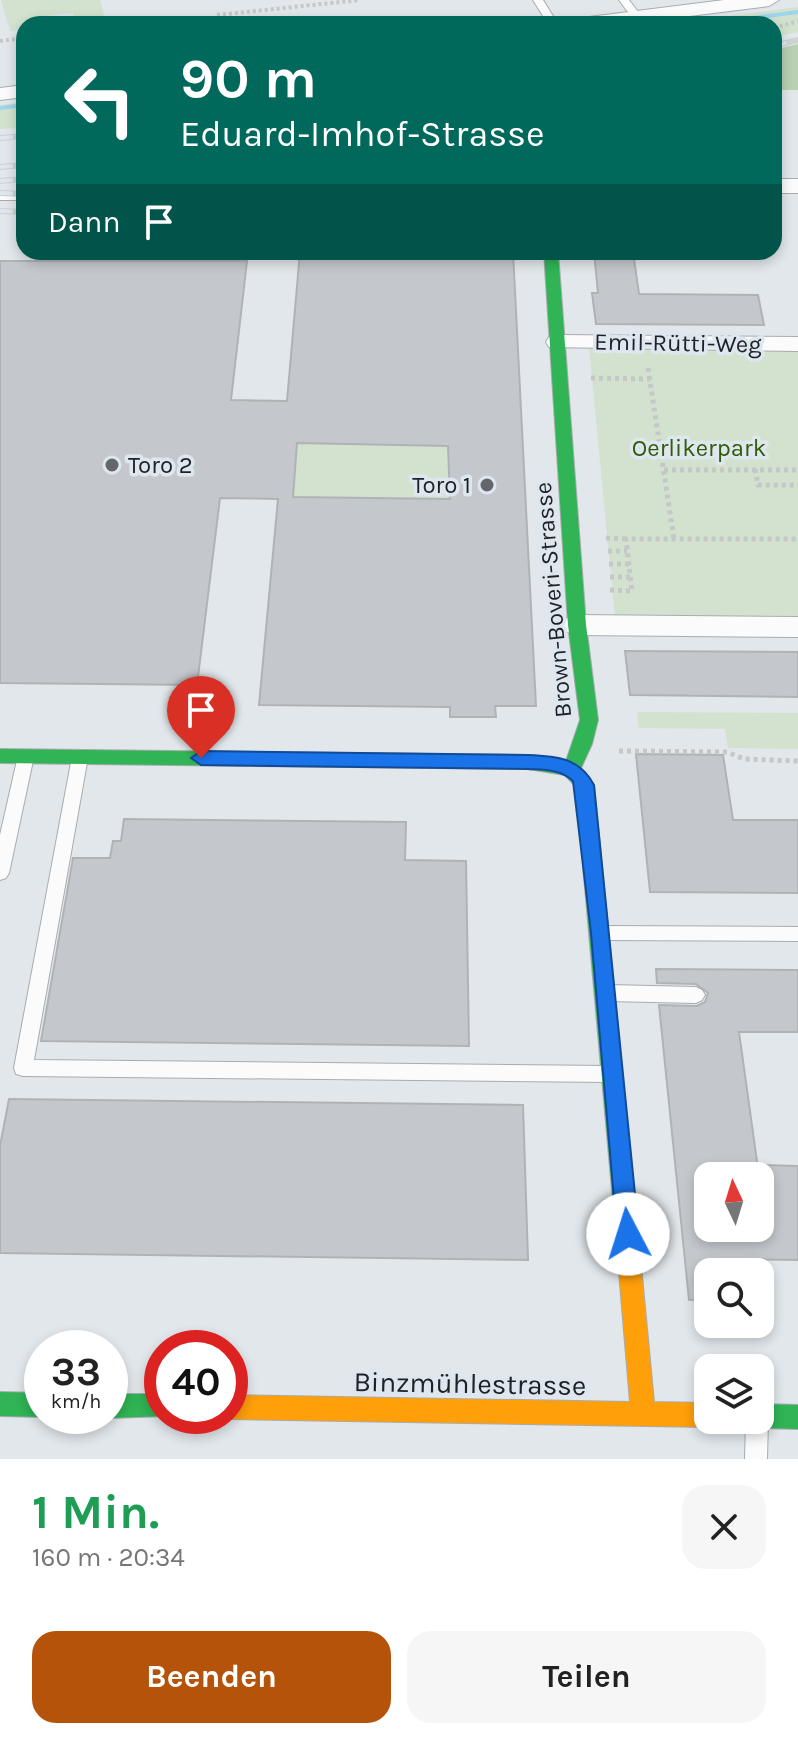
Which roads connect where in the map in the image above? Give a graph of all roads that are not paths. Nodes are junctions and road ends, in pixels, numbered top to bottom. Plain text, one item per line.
1 (624, 0) edge
2 (769, 0) edge
3 (636, 16) edge
4 (645, 16) edge
5 (552, 260) edge
6 (558, 342) junction
7 (798, 344) edge
8 (577, 625) junction
9 (798, 627) edge
10 (0, 756) edge
11 (26, 756) junction
12 (80, 757) junction
13 (571, 769) junction
14 (0, 873) edge
15 (601, 933) junction
16 (798, 934) edge
17 (606, 993) junction
18 (696, 995) dead end
19 (614, 1075) junction
20 (0, 1404) edge
21 (24, 1405) edge
22 (248, 1407) edge
23 (643, 1414) junction
24 (694, 1415) edge
25 (798, 1417) edge
26 (774, 1418) edge
27 (757, 1434) edge
28 (756, 1459) edge

1 - 3 lane
2 - 4 street
5 - 6 street, Brown-Boveri-Strasse
6 - 7 street, Emil-Rütti-Weg
6 - 8 street, Brown-Boveri-Strasse
8 - 9 street
8 - 13 street, Brown-Boveri-Strasse
10 - 11 street
11 - 12 street
11 - 14 lane
12 - 13 street
12 - 19 lane
13 - 15 street
15 - 16 lane
15 - 17 street
17 - 18 lane
17 - 19 street
19 - 23 street
20 - 21 street
22 - 23 street, Binzmühlestrasse
23 - 24 street, Binzmühlestrasse
25 - 26 street
27 - 28 lane

